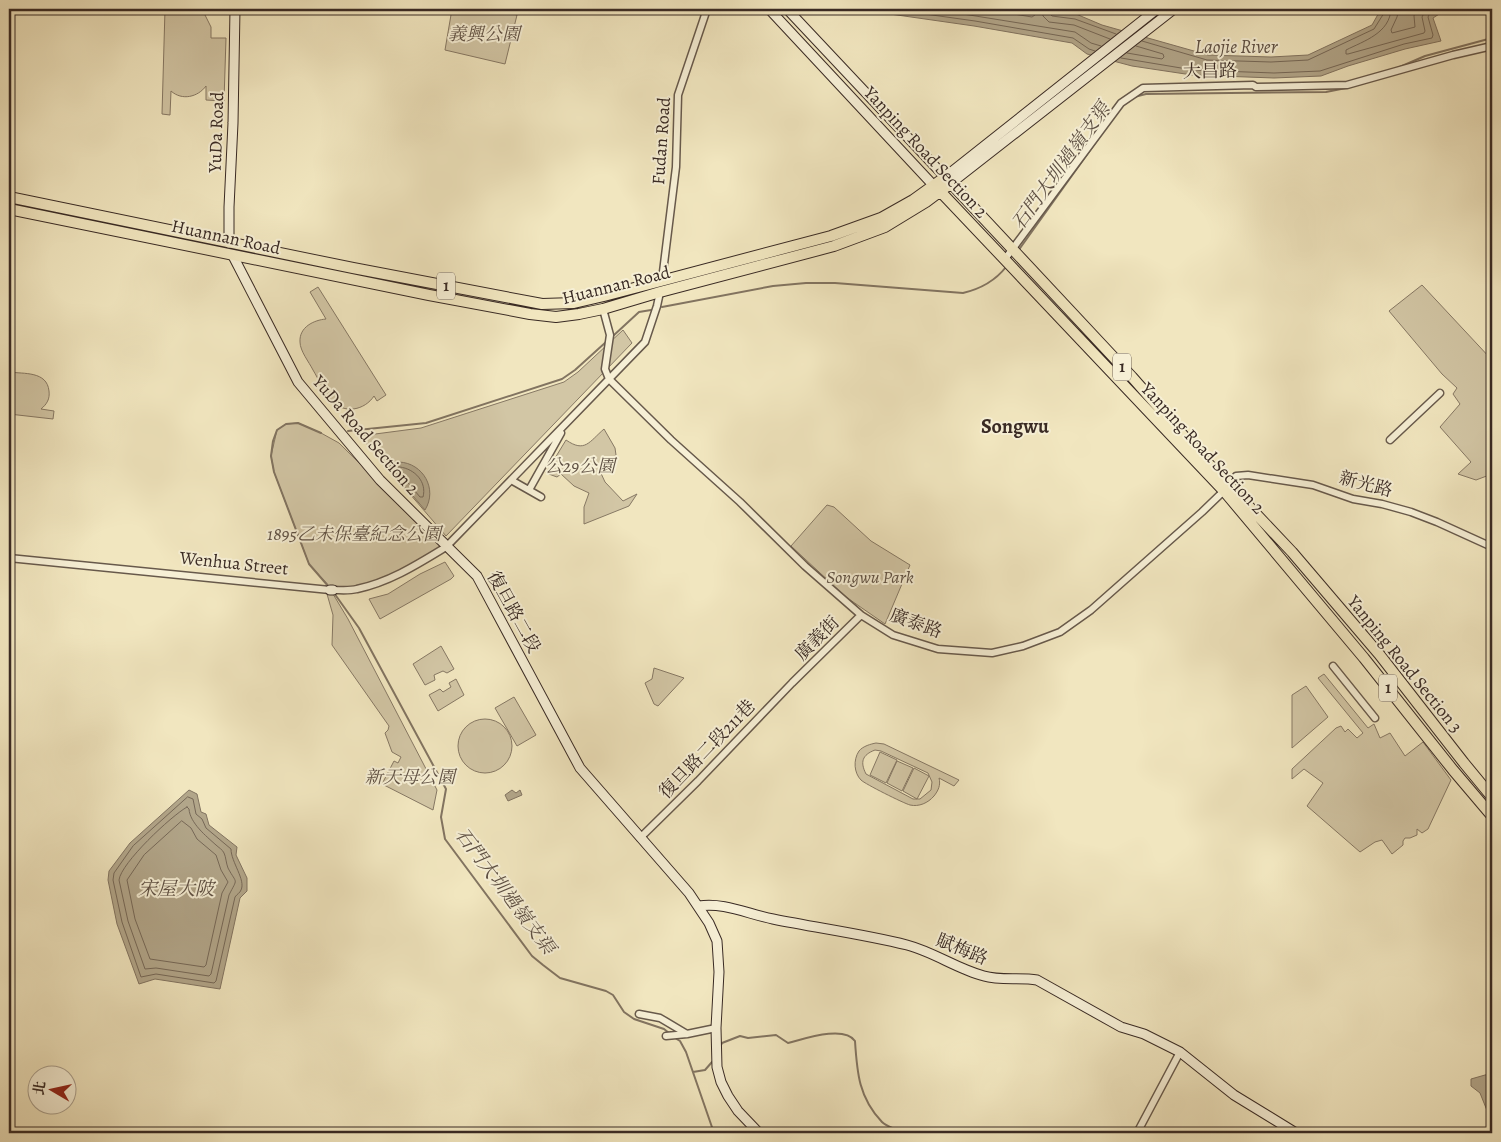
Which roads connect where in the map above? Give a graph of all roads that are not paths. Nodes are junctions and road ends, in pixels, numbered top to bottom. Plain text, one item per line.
1 (235, 9) edge
2 (707, 9) edge
3 (769, 9) edge
4 (787, 9) edge
5 (1174, 9) edge
6 (1154, 11) edge
7 (1492, 46) edge
8 (947, 181) junction
9 (937, 188) junction
10 (9, 197) edge
11 (9, 209) edge
12 (229, 243) junction
13 (1013, 249) junction
14 (233, 256) junction
15 (1005, 259) junction
16 (662, 280) junction
17 (431, 283) junction
18 (660, 292) junction
19 (429, 295) junction
20 (603, 309) junction
21 (609, 379) junction
22 (1440, 393) dead end
23 (566, 425) junction
24 (1390, 440) dead end
25 (511, 480) junction
26 (1227, 488) junction
27 (529, 490) junction
28 (541, 497) dead end
29 (446, 546) junction
30 (1492, 547) edge
31 (1292, 552) joint
32 (9, 558) edge
33 (1283, 561) joint
34 (861, 615) junction
35 (1333, 666) dead end
36 (794, 681) joint
37 (1375, 718) dead end
38 (1492, 796) edge
39 (1492, 816) edge
40 (640, 838) junction
41 (698, 906) junction
42 (639, 1014) dead end
43 (716, 1028) junction
44 (687, 1034) junction
45 (667, 1036) dead end
46 (1180, 1052) junction
47 (760, 1133) edge
48 (1137, 1133) edge
49 (1296, 1133) edge

1 - 12 street, YuDa Road
2 - 16 street, Fudan Road
3 - 9 street, Yanping Road Section 2
4 - 8 street, Yanping Road Section 2
5 - 8 street
6 - 8 street
7 - 13 street, 大昌路
8 - 9 main road, Huannan Road / 1
8 - 13 main road, Yanping Road Section 2 / 1
9 - 15 main road, Yanping Road Section 2 / 1
9 - 16 main road, Huannan Road / 1
9 - 18 main road, Huannan Road / 1
10 - 12 main road, Huannan Road / 1
11 - 14 main road, Huannan Road / 1
12 - 14 street, YuDa Road
12 - 17 main road, Huannan Road / 1
13 - 15 street, 大昌路
13 - 26 main road, Yanping Road Section 2 / 1
14 - 19 main road, Huannan Road / 1
14 - 29 street, YuDa Road Section 2
15 - 26 main road, Yanping Road Section 2 / 1
16 - 17 main road, Huannan Road / 1
16 - 18 street
17 - 19 main road
18 - 20 main road, Huannan Road / 1
18 - 21 street
19 - 20 main road, Huannan Road / 1
20 - 21 street
21 - 23 street
21 - 34 street, 廣泰路
22 - 24 street
23 - 25 street
23 - 27 street
25 - 27 street
25 - 29 street
26 - 30 street, 新光路
26 - 31 main road, Yanping Road Section 2 / 1
26 - 33 main road, Yanping Road Section 2 / 1
26 - 34 street, 廣泰路
27 - 28 street
29 - 32 street, Wenhua Street
29 - 40 street, 復旦路二段
31 - 38 main road, Yanping Road Section 3 / 1
33 - 39 main road, Yanping Road Section 3 / 1
34 - 36 street, 廣義街
35 - 37 street
36 - 40 street, 復旦路二段211巷
40 - 41 street, 復旦路二段
41 - 43 street, 復旦路二段
41 - 46 street, 賦梅路
42 - 44 street
43 - 44 street
43 - 47 street
44 - 45 street
46 - 48 street
46 - 49 street, 賦梅路

